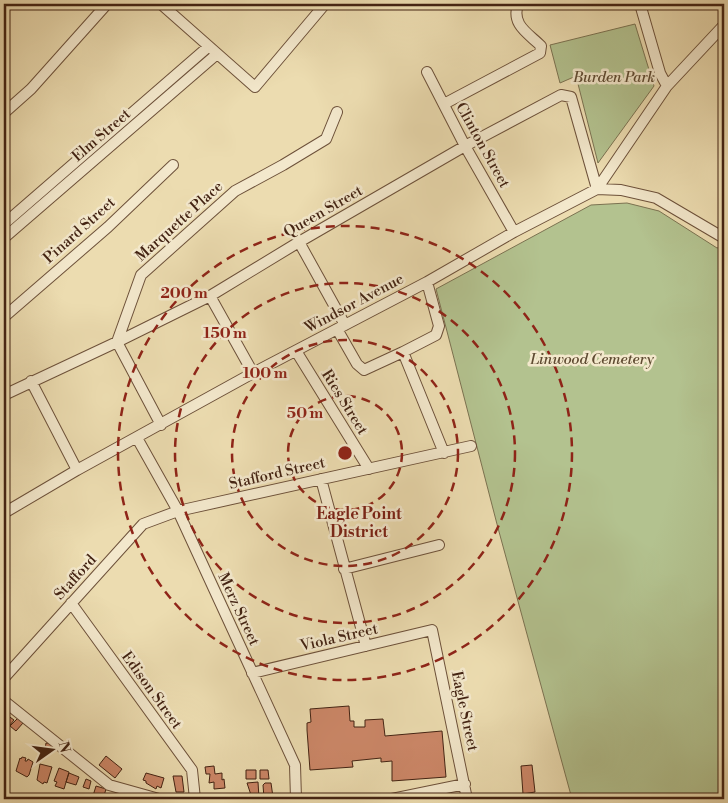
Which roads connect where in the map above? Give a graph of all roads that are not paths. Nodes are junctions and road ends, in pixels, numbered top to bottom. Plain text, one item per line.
1 (107, 4) edge
2 (161, 4) edge
3 (325, 4) edge
4 (518, 4) edge
5 (640, 4) edge
6 (724, 25) edge
7 (208, 47) junction
8 (217, 54) junction
9 (427, 72) dead end
10 (667, 86) junction
11 (444, 104) junction
12 (337, 112) dead end
13 (4, 113) edge
14 (465, 146) junction
15 (173, 165) dead end
16 (597, 189) junction
17 (4, 224) edge
18 (514, 232) junction
19 (4, 238) edge
20 (724, 238) edge
21 (299, 242) junction
22 (427, 282) junction
23 (210, 296) junction
24 (4, 316) edge
25 (341, 327) junction
26 (117, 342) junction
27 (296, 350) junction
28 (403, 352) junction
29 (253, 374) junction
30 (31, 381) junction
31 (4, 395) edge
32 (161, 425) junction
33 (137, 438) junction
34 (471, 446) dead end
35 (444, 453) junction
36 (369, 469) junction
37 (77, 470) junction
38 (321, 479) junction
39 (178, 511) junction
40 (4, 513) edge
41 (438, 545) dead end
42 (344, 570) junction
43 (71, 604) junction
44 (432, 630) joint
45 (366, 646) junction
46 (252, 673) junction
47 (4, 678) edge
48 (4, 701) edge
49 (465, 784) junction
50 (159, 799) edge
51 (196, 799) edge
52 (296, 799) edge
53 (392, 799) edge
54 (466, 799) edge

1 - 13 street
2 - 7 street
3 - 8 street
4 - 11 street
5 - 10 street
6 - 10 street
7 - 8 street
7 - 17 street, Elm Street
8 - 19 street, Elm Street
9 - 11 street, Clinton Street
10 - 16 street
11 - 14 street, Clinton Street
12 - 26 street, Marquette Place
14 - 16 street, Queen Street
14 - 18 street, Clinton Street
14 - 21 street, Queen Street
15 - 24 street, Pinard Street
16 - 18 street, Windsor Avenue
16 - 20 street
18 - 22 street, Windsor Avenue
21 - 23 street, Queen Street
21 - 25 street
22 - 25 street, Windsor Avenue
22 - 28 street
23 - 26 street, Queen Street
23 - 29 street
25 - 27 street, Windsor Avenue
25 - 28 street
26 - 30 street, Queen Street
26 - 32 street
27 - 29 street, Windsor Avenue
27 - 36 street, Ries Street
28 - 35 street
29 - 32 street, Windsor Avenue
30 - 31 street, Queen Street
30 - 37 street
32 - 33 street, Windsor Avenue
33 - 37 street, Windsor Avenue
33 - 39 street, Merz Street
34 - 35 street, Stafford Street
35 - 36 street, Stafford Street
36 - 38 street, Stafford Street
37 - 40 street, Windsor Avenue
38 - 39 street, Stafford Street
38 - 42 street
39 - 43 street, Stafford
39 - 46 street, Merz Street
41 - 42 street
42 - 45 street
43 - 47 street, Stafford
43 - 51 street, Edison Street
44 - 45 street, Viola Street
44 - 49 street, Eagle Street
45 - 46 street, Viola Street
46 - 52 street, Merz Street
48 - 50 street
49 - 53 street
49 - 54 street, Eagle Street

